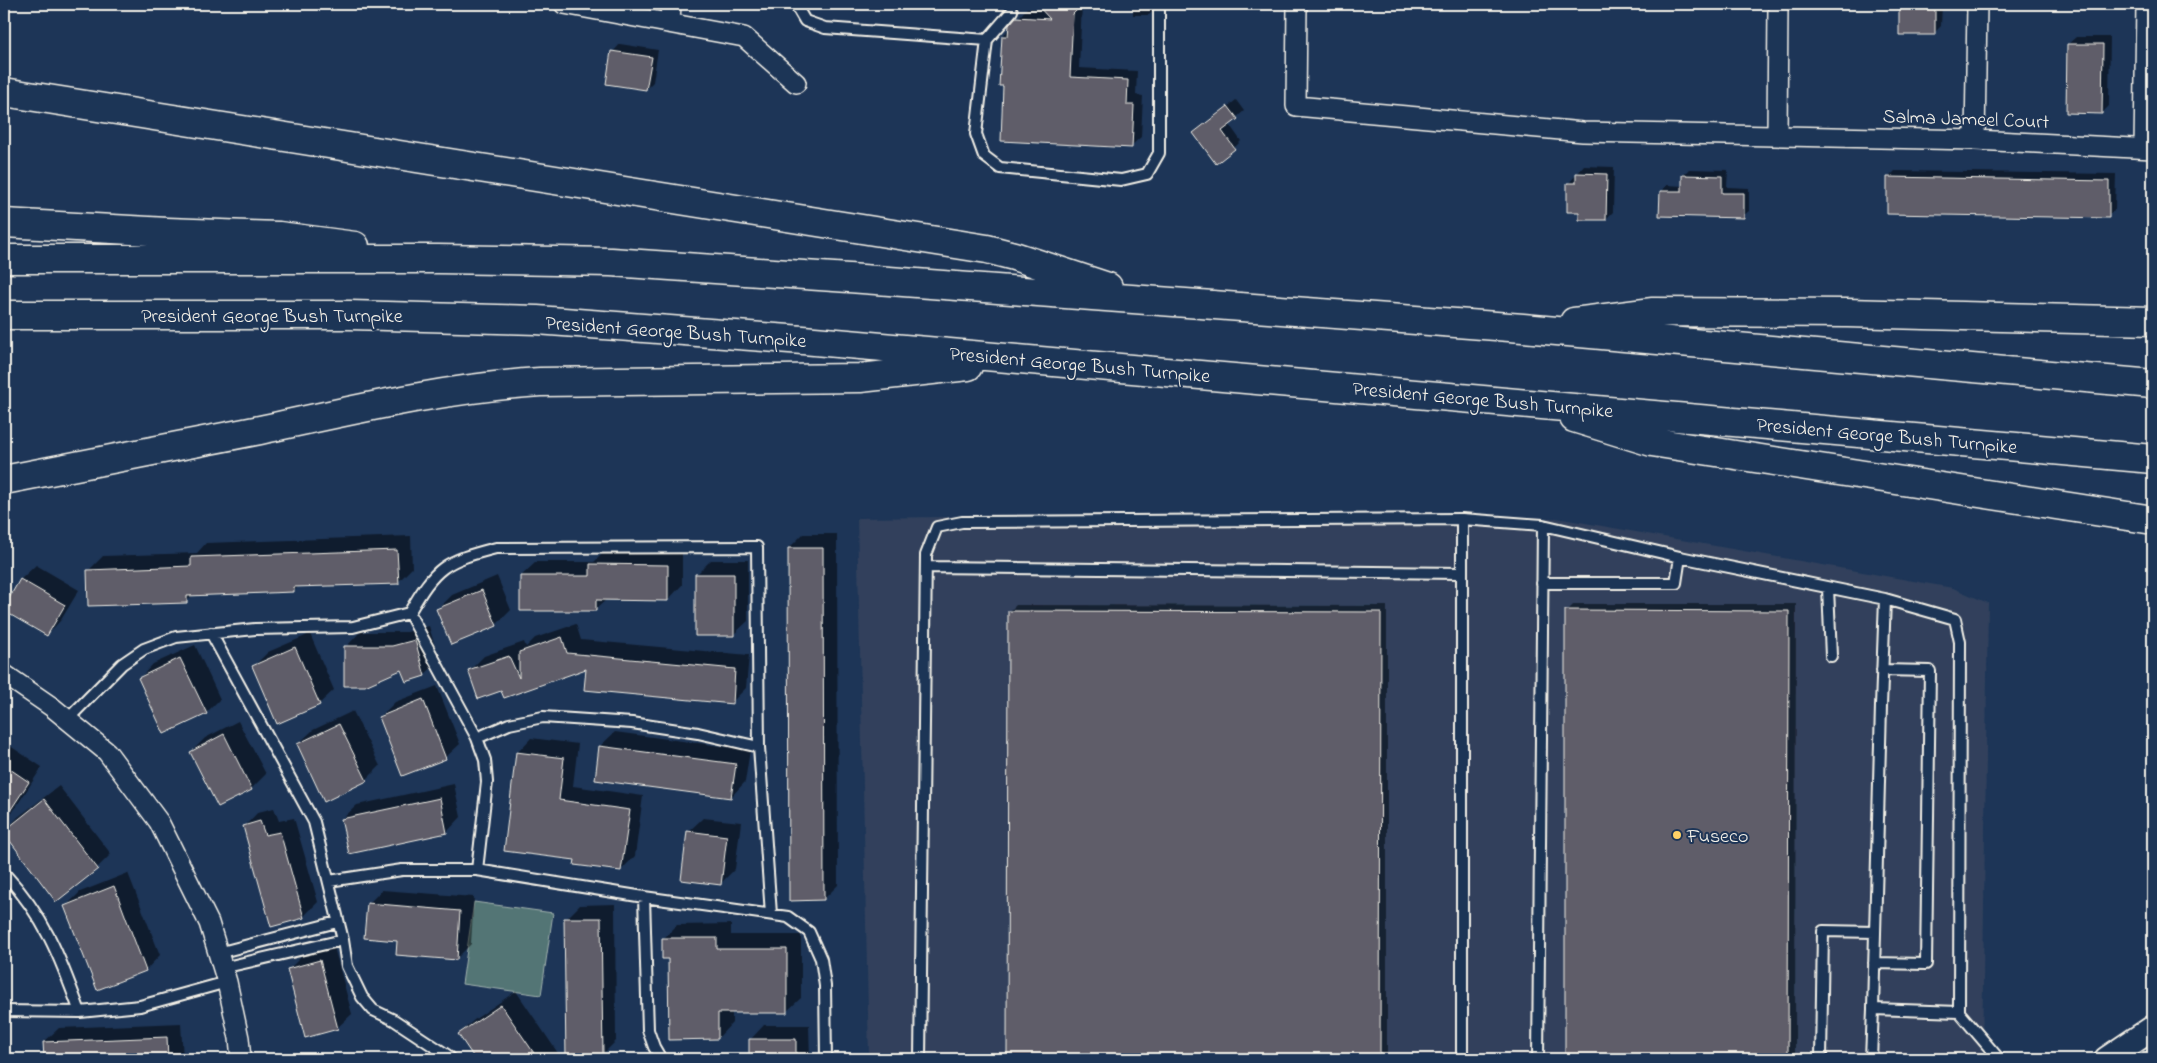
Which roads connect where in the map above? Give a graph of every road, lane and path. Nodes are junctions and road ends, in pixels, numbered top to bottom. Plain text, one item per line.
1 (564, 4) edge
2 (671, 4) edge
3 (795, 4) edge
4 (1159, 4) edge
5 (1297, 4) edge
6 (1778, 4) edge
7 (1977, 4) edge
8 (2146, 4) edge
9 (1012, 11) dead end
10 (670, 23) junction
11 (987, 40) junction
12 (796, 83) dead end
13 (8, 93) edge
14 (1777, 136) junction
15 (1975, 140) junction
16 (2148, 149) edge
17 (4, 222) edge
18 (438, 259) junction
19 (4, 260) edge
20 (1162, 302) junction
21 (4, 315) edge
22 (120, 315) junction
23 (2153, 321) edge
24 (1523, 328) junction
25 (4, 333) edge
26 (1032, 359) junction
27 (2153, 384) edge
28 (1522, 402) junction
29 (2153, 459) edge
30 (4, 480) edge
31 (1462, 519) junction
32 (2153, 520) edge
33 (1543, 525) junction
34 (1680, 557) junction
35 (926, 567) junction
36 (1462, 573) junction
37 (1542, 582) junction
38 (1828, 588) junction
39 (1885, 599) junction
40 (409, 613) junction
41 (211, 633) junction
42 (1831, 656) dead end
43 (1882, 670) junction
44 (4, 674) edge
45 (67, 720) junction
46 (476, 738) junction
47 (759, 747) junction
48 (476, 870) junction
49 (4, 873) edge
50 (329, 881) junction
51 (644, 897) junction
52 (771, 914) junction
53 (338, 922) junction
54 (1875, 932) junction
55 (343, 940) junction
56 (1874, 964) junction
57 (222, 968) junction
58 (1873, 1009) junction
59 (4, 1011) edge
60 (80, 1012) junction
61 (1959, 1012) junction
62 (2153, 1028) edge
63 (241, 1059) edge
64 (451, 1059) edge
65 (661, 1059) edge
66 (826, 1059) edge
67 (920, 1059) edge
68 (1462, 1059) edge
69 (1538, 1059) edge
70 (1821, 1059) edge
71 (1871, 1059) edge
72 (1999, 1059) edge
73 (2107, 1059) edge

1 - 10 street
2 - 10 street
3 - 11 lane
4 - 11 lane
5 - 14 street, Salma Jameel Court
6 - 14 street
7 - 15 street
8 - 16 street
9 - 11 lane
10 - 12 street
13 - 20 highway
14 - 15 street, Salma Jameel Court
15 - 16 street, Salma Jameel Court
17 - 18 highway
18 - 19 highway
18 - 20 highway
20 - 24 highway
21 - 22 highway, President George Bush Turnpike
22 - 25 highway
22 - 26 highway, President George Bush Turnpike
23 - 24 highway
24 - 27 highway
26 - 28 highway, President George Bush Turnpike
26 - 30 highway
28 - 29 highway, President George Bush Turnpike
28 - 32 highway
31 - 33 lane
31 - 35 lane
31 - 36 lane
33 - 34 lane
33 - 37 lane
34 - 37 lane
34 - 38 lane
35 - 36 lane
35 - 67 lane
36 - 68 lane
37 - 69 lane
38 - 39 lane
38 - 42 lane
39 - 43 lane
39 - 61 lane
40 - 41 lane
40 - 46 lane
40 - 47 lane
41 - 45 lane
41 - 50 lane
43 - 54 lane
43 - 56 lane
44 - 45 street
45 - 57 street
46 - 47 lane
46 - 48 lane
47 - 52 lane
48 - 50 lane
48 - 51 lane
49 - 60 lane
50 - 53 lane
51 - 52 lane
51 - 65 lane
52 - 66 lane
53 - 55 lane
53 - 57 lane
54 - 56 lane
54 - 70 lane
55 - 57 lane
55 - 64 lane
56 - 58 lane
57 - 60 lane
57 - 63 street
58 - 61 lane
58 - 71 lane
59 - 60 lane
61 - 72 lane
62 - 73 street

